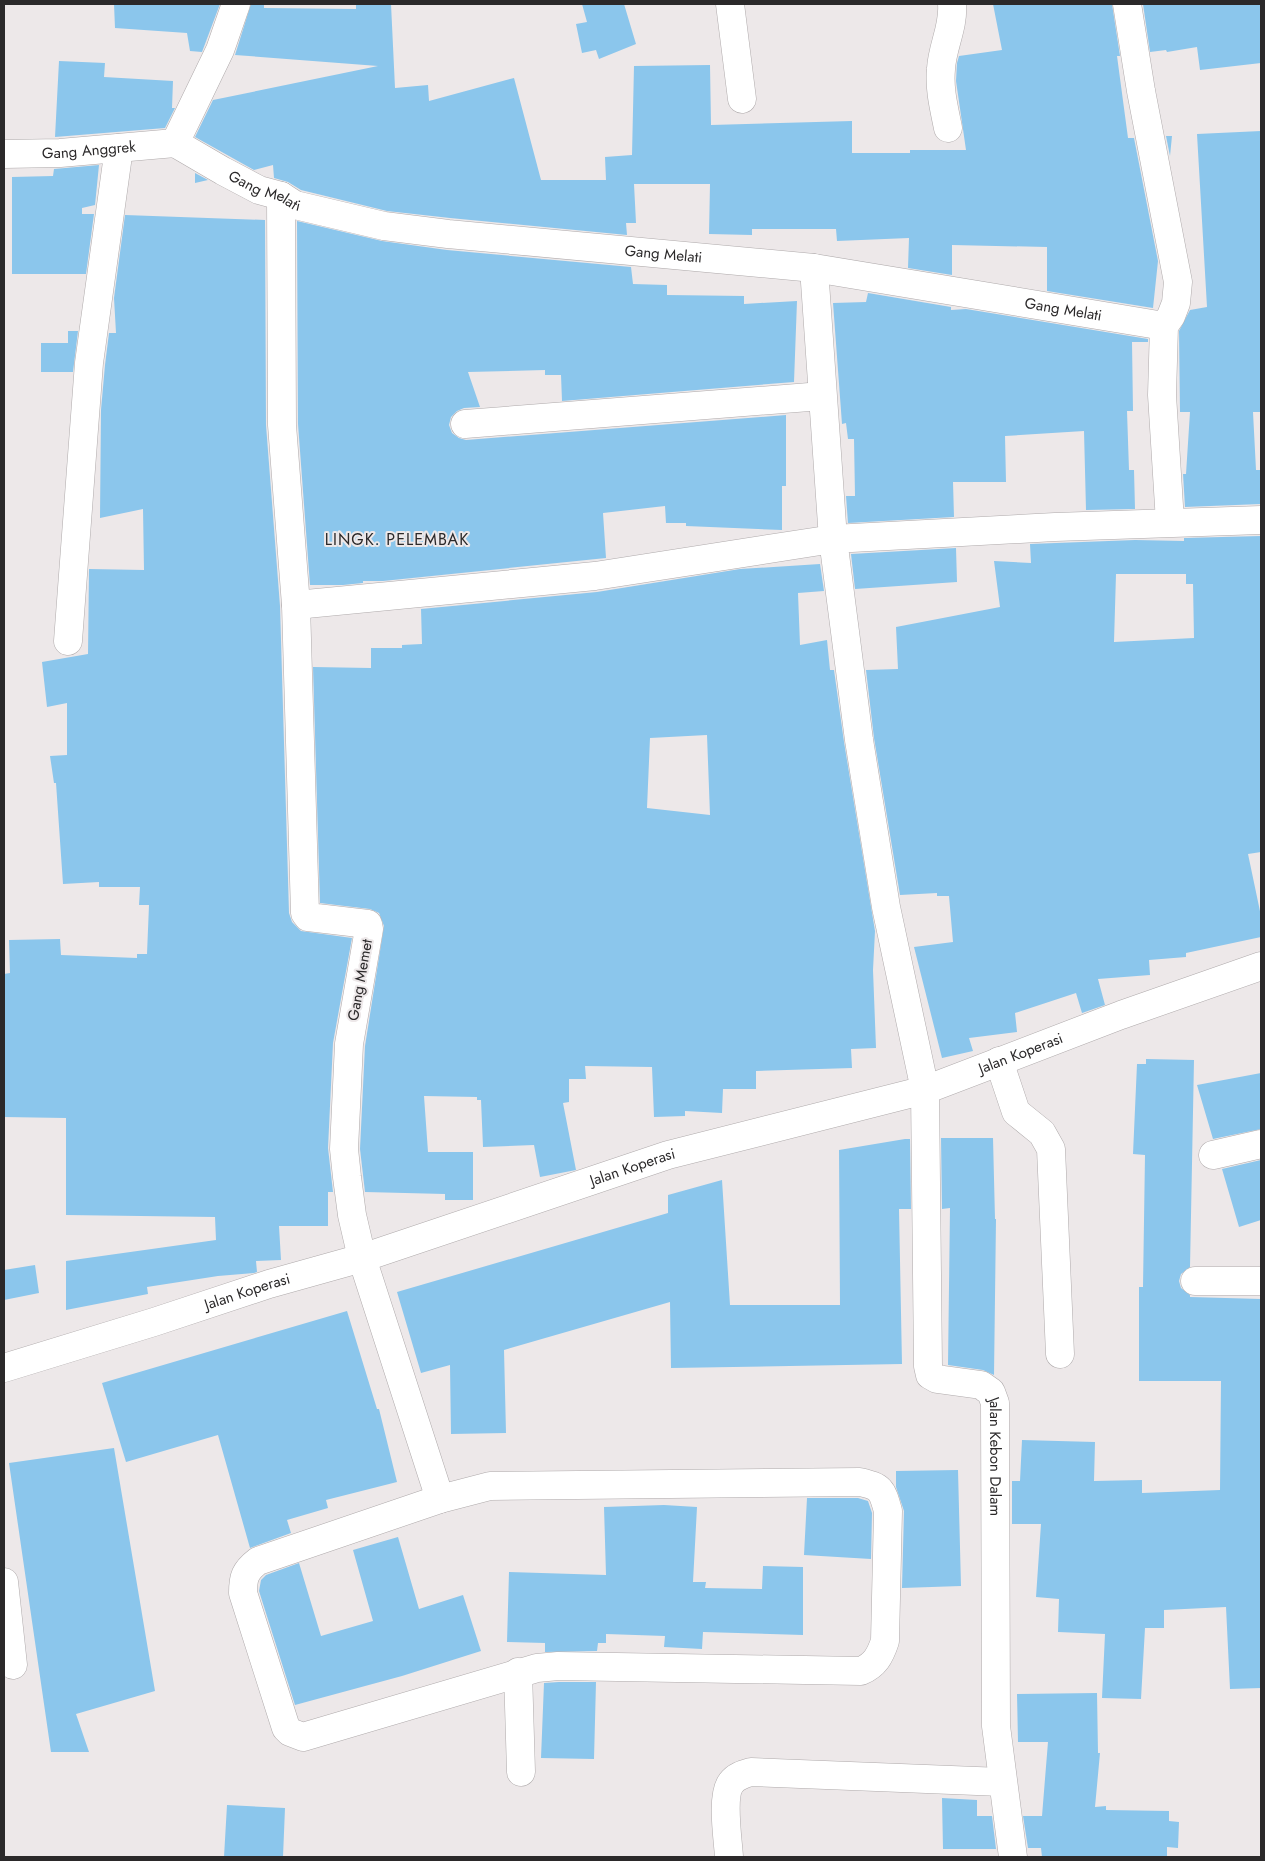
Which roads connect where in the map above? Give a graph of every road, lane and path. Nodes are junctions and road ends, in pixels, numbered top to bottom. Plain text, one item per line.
1 (236, 4) edge
2 (730, 4) edge
3 (952, 4) edge
4 (1127, 4) edge
5 (742, 99) dead end
6 (948, 128) dead end
7 (175, 143) junction
8 (119, 148) junction
9 (4, 154) edge
10 (281, 196) junction
11 (814, 268) junction
12 (1164, 326) junction
13 (822, 396) junction
14 (465, 424) dead end
15 (1261, 520) edge
16 (1170, 522) junction
17 (834, 539) junction
18 (296, 606) junction
19 (68, 641) dead end
20 (1261, 966) edge
21 (999, 1061) junction
22 (925, 1090) junction
23 (1261, 1144) edge
24 (1212, 1156) dead end
25 (362, 1258) junction
26 (1196, 1281) dead end
27 (1261, 1281) edge
28 (1060, 1354) dead end
29 (4, 1368) edge
30 (440, 1499) junction
31 (4, 1582) edge
32 (13, 1665) dead end
33 (518, 1672) junction
34 (521, 1772) dead end
35 (1002, 1782) junction
36 (729, 1857) edge
37 (1013, 1857) edge

1 - 7 street
2 - 5 street
3 - 6 street
4 - 12 street
7 - 8 street, Gang Anggrek
7 - 10 street, Gang Melati
8 - 9 street, Gang Anggrek
8 - 19 street
10 - 11 street, Gang Melati
10 - 18 street
11 - 12 street, Gang Melati
11 - 13 street
12 - 16 street
13 - 14 street
13 - 17 street
15 - 16 street
16 - 17 street
17 - 18 street
17 - 22 street
18 - 25 street, Gang Memet
20 - 21 street, Jalan Koperasi
21 - 22 street, Jalan Koperasi
21 - 28 street
22 - 25 street, Jalan Koperasi
22 - 35 street, Jalan Kebon Dalam
23 - 24 street
25 - 29 street, Jalan Koperasi
25 - 30 street
26 - 27 street
30 - 33 street
30 - 33 street
31 - 32 street
33 - 34 street
35 - 36 street
35 - 37 street

